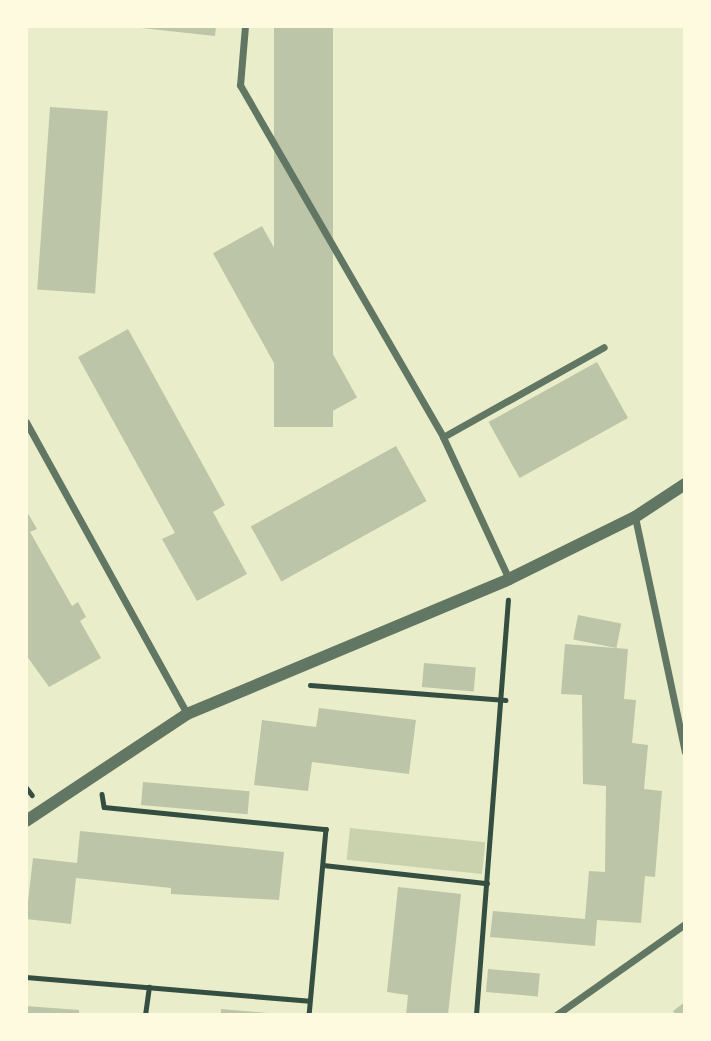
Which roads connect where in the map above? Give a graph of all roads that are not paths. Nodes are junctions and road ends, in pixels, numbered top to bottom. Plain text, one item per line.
1 (245, 26) edge
2 (604, 347) dead end
3 (26, 422) edge
4 (443, 438) junction
5 (685, 484) edge
6 (635, 517) junction
7 (509, 579) junction
8 (187, 714) junction
9 (685, 752) edge
10 (26, 821) edge
11 (685, 924) edge
12 (556, 1015) edge

1 - 4 street
2 - 4 street
3 - 8 street
4 - 7 street
5 - 6 street
6 - 7 street
6 - 9 street
7 - 8 street
8 - 10 street
11 - 12 street

